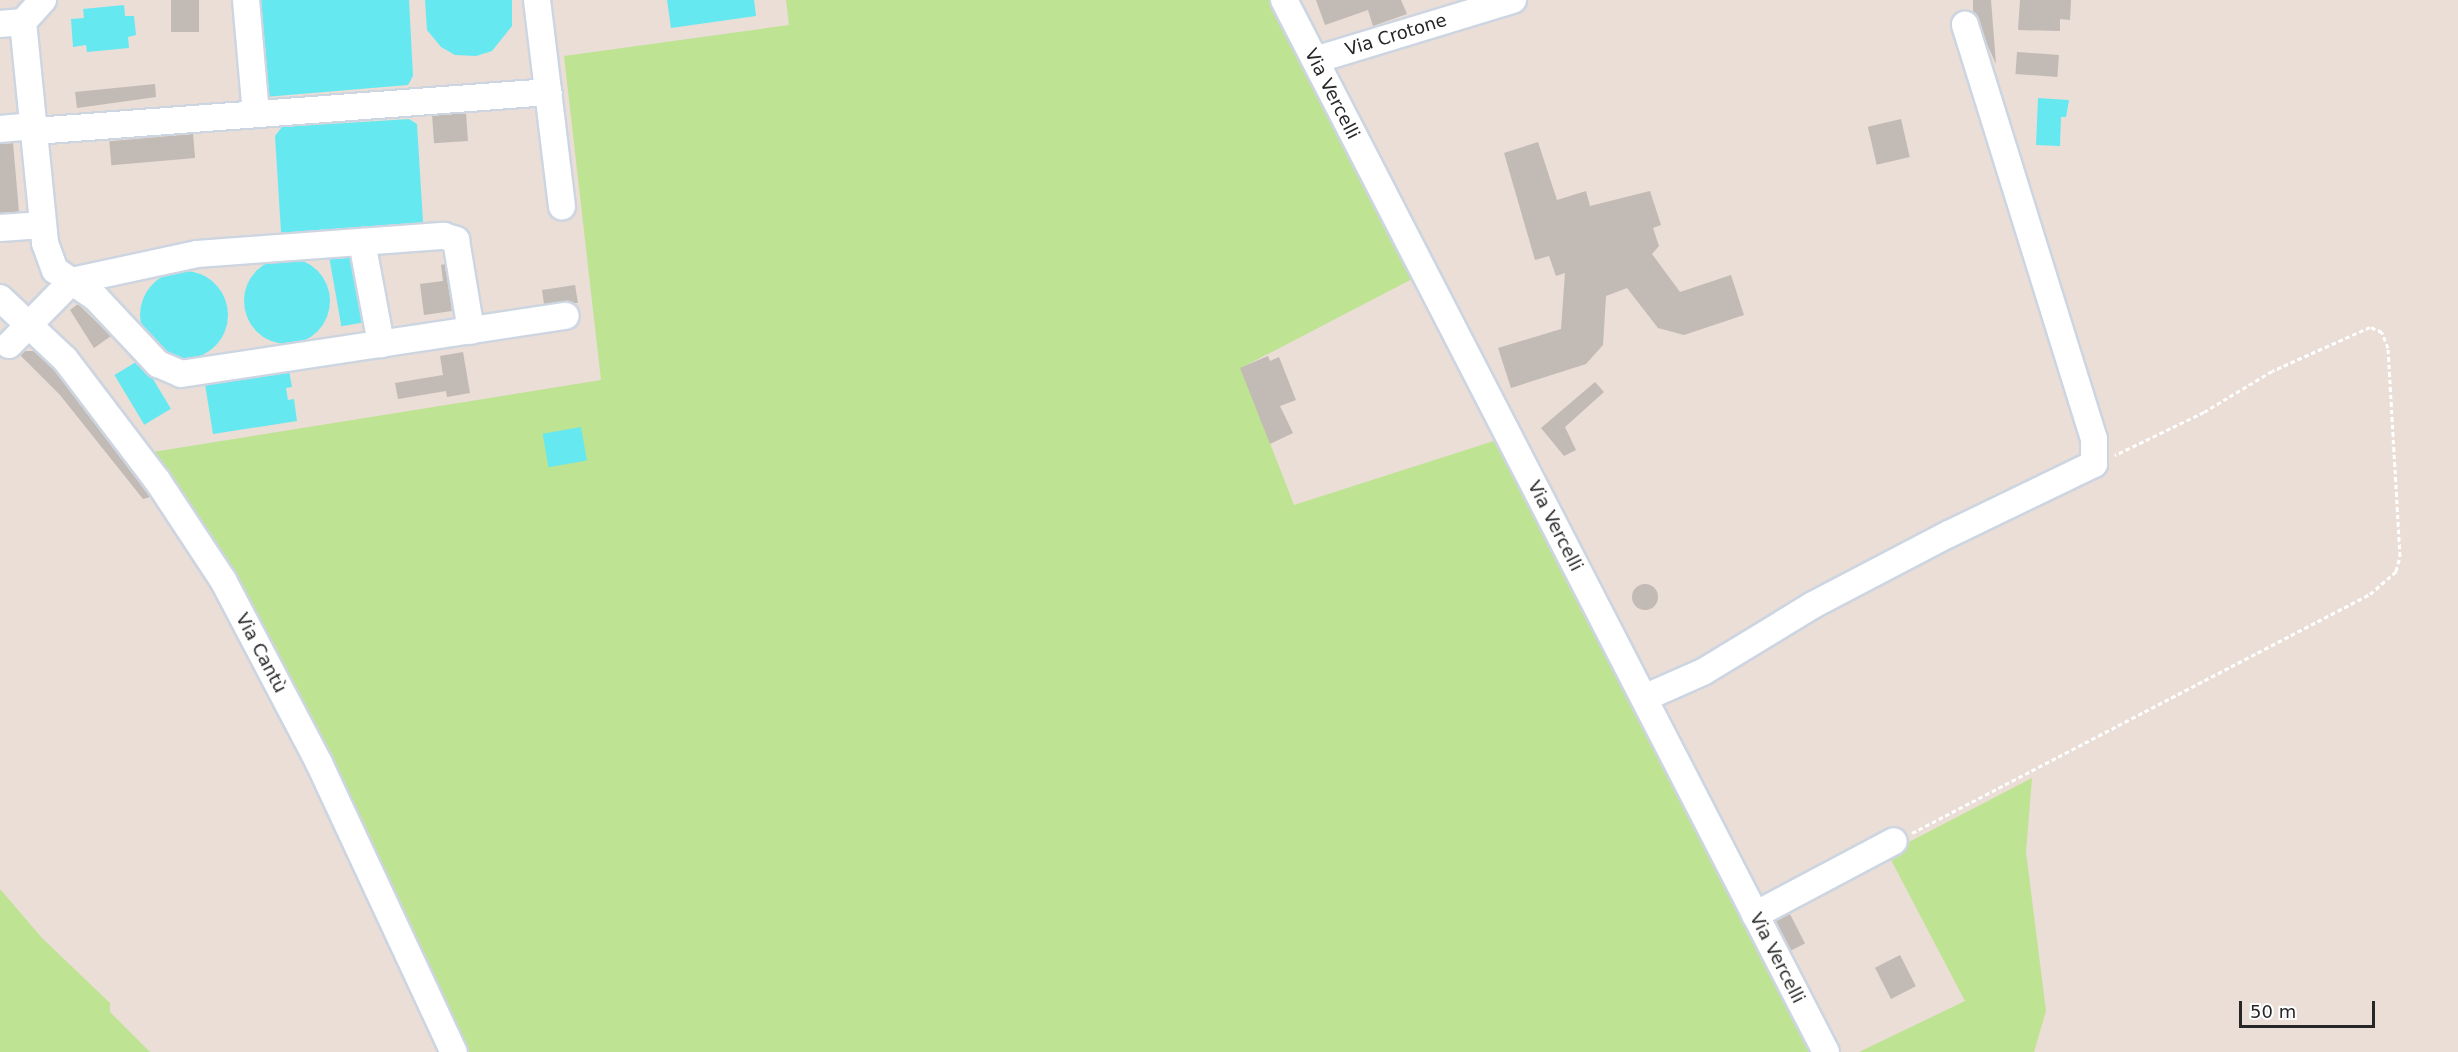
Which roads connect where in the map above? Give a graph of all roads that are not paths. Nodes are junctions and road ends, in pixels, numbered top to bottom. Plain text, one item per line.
1 (43, 0) edge
2 (246, 0) edge
3 (537, 0) edge
4 (1284, 0) edge
5 (1513, 0) edge
6 (11, 23) edge
7 (1965, 25) dead end
8 (1315, 60) junction
9 (549, 92) junction
10 (256, 114) junction
11 (34, 128) junction
12 (0, 129) edge
13 (562, 206) dead end
14 (43, 225) junction
15 (0, 228) edge
16 (362, 242) junction
17 (72, 280) junction
18 (0, 298) edge
19 (566, 316) dead end
20 (28, 324) junction
21 (471, 331) junction
22 (381, 344) junction
23 (9, 345) dead end
24 (1644, 698) junction
25 (1894, 841) road end
26 (1755, 915) junction
27 (454, 1052) edge
28 (1826, 1052) edge

1 - 6 street
2 - 10 street
3 - 9 street
4 - 8 street, Via Vercelli
5 - 8 street, Via Crotone
6 - 11 street
7 - 24 street
8 - 24 street, Via Vercelli
9 - 10 street
9 - 13 street
10 - 11 street
11 - 12 street
11 - 14 street
14 - 15 street
14 - 17 street
16 - 17 street
16 - 21 street
16 - 22 street
17 - 20 street
17 - 22 street
18 - 20 street, Via Cantù
19 - 21 street
20 - 23 street
20 - 27 street, Via Cantù
21 - 22 street
24 - 26 street, Via Vercelli
25 - 26 street
26 - 28 street, Via Vercelli

